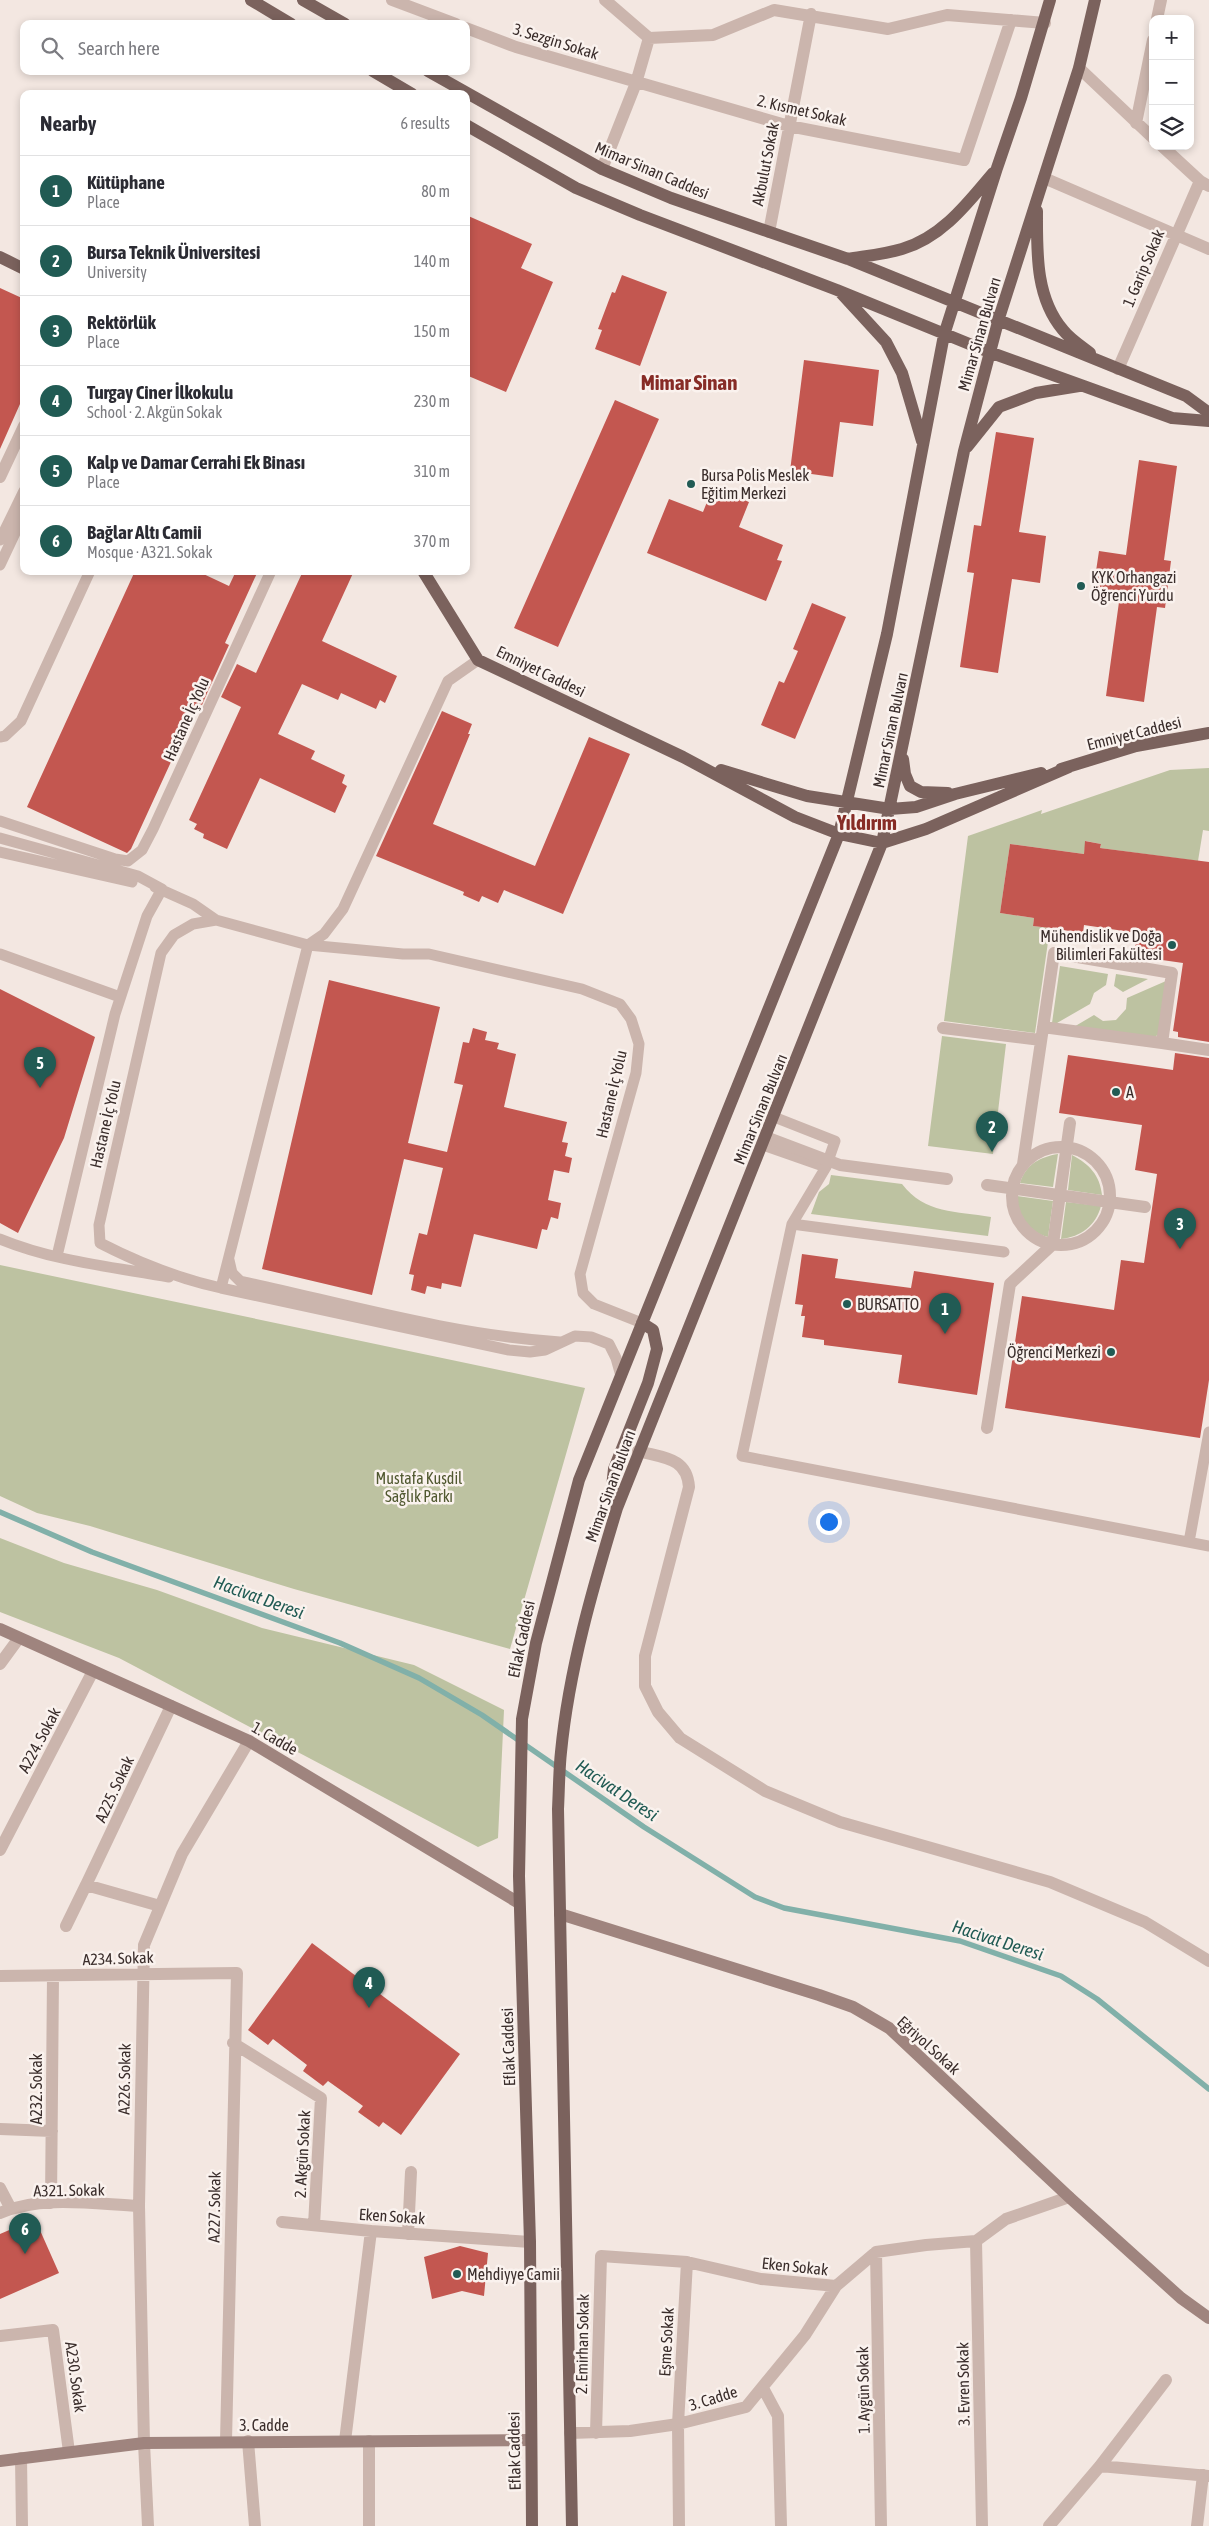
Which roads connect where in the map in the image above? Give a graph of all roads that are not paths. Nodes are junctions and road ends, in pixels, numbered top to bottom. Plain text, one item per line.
1 (251, 0) edge
2 (302, 0) edge
3 (392, 0) edge
4 (605, 0) edge
5 (1050, 0) edge
6 (1095, 0) edge
7 (1160, 0) edge
8 (811, 14) junction
9 (1158, 15) edge
10 (284, 20) edge
11 (337, 20) edge
12 (445, 20) edge
13 (1011, 20) junction
14 (1044, 23) junction
15 (470, 30) edge
16 (649, 38) junction
17 (1149, 60) edge
18 (1079, 68) junction
19 (380, 75) edge
20 (435, 75) edge
21 (636, 83) junction
22 (405, 90) edge
23 (462, 90) edge
24 (470, 95) edge
25 (1136, 123) junction
26 (789, 126) junction
27 (470, 127) edge
28 (1149, 134) edge
29 (1167, 150) edge
30 (996, 168) junction
31 (602, 169) junction
32 (1044, 178) junction
33 (1204, 183) edge
34 (1036, 200) junction
35 (769, 232) junction
36 (1176, 234) junction
37 (1209, 249) edge
38 (0, 256) edge
39 (848, 259) junction
40 (20, 267) edge
41 (837, 290) junction
42 (954, 302) junction
43 (999, 318) junction
44 (944, 335) junction
45 (989, 352) junction
46 (1099, 361) junction
47 (1118, 369) junction
48 (1082, 385) junction
49 (1209, 413) edge
50 (1209, 421) edge
51 (20, 434) edge
52 (922, 445) junction
53 (964, 451) junction
54 (0, 477) edge
55 (20, 501) edge
56 (20, 520) edge
57 (3, 544) edge
58 (0, 565) edge
59 (88, 575) edge
60 (268, 575) edge
61 (425, 575) edge
62 (478, 660) junction
63 (1209, 733) edge
64 (0, 737) edge
65 (902, 751) junction
66 (683, 757) junction
67 (1068, 767) junction
68 (955, 794) junction
69 (846, 803) junction
70 (890, 809) junction
71 (0, 821) edge
72 (838, 834) junction
73 (0, 838) edge
74 (882, 844) junction
75 (0, 852) edge
76 (162, 889) junction
77 (216, 920) junction
78 (308, 945) junction
79 (0, 954) edge
80 (120, 997) junction
81 (1043, 1027) junction
82 (943, 1028) dead end
83 (1041, 1040) junction
84 (1162, 1043) junction
85 (1209, 1050) edge
86 (774, 1117) junction
87 (1070, 1123) dead end
88 (765, 1141) junction
89 (1067, 1147) junction
90 (827, 1163) junction
91 (1023, 1164) junction
92 (947, 1180) dead end
93 (988, 1185) dead end
94 (1012, 1188) junction
95 (1060, 1195) junction
96 (1110, 1202) junction
97 (1145, 1206) dead end
98 (792, 1224) junction
99 (0, 1239) edge
100 (1053, 1244) junction
101 (1004, 1252) dead end
102 (57, 1256) junction
103 (229, 1260) junction
104 (205, 1284) junction
105 (222, 1288) junction
106 (642, 1323) junction
107 (560, 1342) junction
108 (621, 1376) junction
109 (987, 1428) dead end
110 (1209, 1432) edge
111 (638, 1451) junction
112 (617, 1508) junction
113 (1189, 1542) junction
114 (1209, 1546) edge
115 (553, 1569) joint
116 (0, 1629) edge
117 (19, 1638) junction
118 (0, 1664) edge
119 (93, 1671) junction
120 (171, 1706) junction
121 (248, 1741) junction
122 (0, 1850) edge
123 (86, 1886) junction
124 (519, 1903) junction
125 (160, 1906) junction
126 (560, 1914) junction
127 (66, 1926) dead end
128 (1209, 1961) edge
129 (142, 1973) junction
130 (236, 1974) joint
131 (0, 1976) edge
132 (53, 1976) junction
133 (233, 2043) junction
134 (0, 2129) edge
135 (52, 2131) junction
136 (411, 2172) dead end
137 (0, 2188) edge
138 (1069, 2197) junction
139 (51, 2203) junction
140 (139, 2206) junction
141 (5, 2211) edge
142 (282, 2222) dead end
143 (314, 2225) junction
144 (371, 2231) junction
145 (408, 2234) junction
146 (976, 2241) junction
147 (530, 2242) junction
148 (876, 2252) junction
149 (600, 2256) joint
150 (687, 2262) junction
151 (836, 2286) junction
152 (1209, 2318) edge
153 (0, 2336) edge
154 (1166, 2380) dead end
155 (763, 2388) junction
156 (678, 2424) junction
157 (570, 2433) junction
158 (596, 2433) junction
159 (530, 2440) junction
160 (248, 2441) junction
161 (345, 2441) junction
162 (369, 2441) junction
163 (226, 2442) junction
164 (144, 2443) junction
165 (69, 2452) junction
166 (22, 2458) junction
167 (0, 2461) edge
168 (1100, 2466) junction
169 (1206, 2475) edge
170 (22, 2526) edge
171 (148, 2526) edge
172 (255, 2526) edge
173 (369, 2526) edge
174 (532, 2526) edge
175 (572, 2526) edge
176 (679, 2526) edge
177 (781, 2526) edge
178 (881, 2526) edge
179 (982, 2526) edge
180 (1049, 2526) edge
181 (1196, 2526) edge

1 - 10 main road
2 - 11 main road
3 - 12 street
4 - 16 street
5 - 14 main road, Mimar Sinan Bulvarı
6 - 18 main road, Mimar Sinan Bulvarı
7 - 9 street
8 - 13 street
8 - 16 street
8 - 26 street, Akbulut Sokak
13 - 14 street
13 - 26 street, 2. Kısmet Sokak
14 - 30 main road, Mimar Sinan Bulvarı
15 - 21 street, 3. Sezgin Sokak
16 - 21 street
17 - 25 street
18 - 25 street
18 - 32 main road, Mimar Sinan Bulvarı
19 - 22 main road
20 - 23 main road, Mimar Sinan Caddesi
21 - 26 street, 2. Kısmet Sokak
21 - 31 street
24 - 31 main road, Mimar Sinan Caddesi
25 - 28 street
26 - 35 street, Akbulut Sokak
27 - 41 main road
29 - 33 street
30 - 39 main road
30 - 42 main road, Mimar Sinan Bulvarı
31 - 35 main road, Mimar Sinan Caddesi
32 - 34 main road, Mimar Sinan Bulvarı
32 - 36 street
33 - 36 street, 1. Garip Sokak
34 - 43 main road, Mimar Sinan Bulvarı
34 - 46 main road
35 - 39 main road, Mimar Sinan Caddesi
36 - 37 street
36 - 47 street, 1. Garip Sokak
38 - 40 main road
39 - 42 main road, Mimar Sinan Caddesi
41 - 44 main road
41 - 52 main road
42 - 43 main road, Mimar Sinan Caddesi
42 - 44 main road, Mimar Sinan Bulvarı
43 - 45 main road, Mimar Sinan Bulvarı
43 - 46 main road, Mimar Sinan Caddesi
44 - 45 main road
44 - 52 main road, Mimar Sinan Bulvarı
45 - 48 main road
45 - 53 main road, Mimar Sinan Bulvarı
46 - 47 main road, Mimar Sinan Caddesi
47 - 49 main road, Mimar Sinan Caddesi
48 - 50 main road
48 - 53 main road
51 - 54 street
52 - 69 main road, Mimar Sinan Bulvarı
53 - 65 main road, Mimar Sinan Bulvarı
55 - 57 lane
56 - 57 lane
57 - 58 lane
59 - 64 lane
60 - 71 lane, Hastane İç Yolu
61 - 62 main road, Emniyet Caddesi
62 - 66 main road, Emniyet Caddesi
62 - 78 lane
63 - 67 main road, Emniyet Caddesi
65 - 68 main road
65 - 70 main road, Mimar Sinan Bulvarı
66 - 69 main road
66 - 72 main road
67 - 68 main road
67 - 74 main road
68 - 70 main road
69 - 70 main road
69 - 72 main road, Mimar Sinan Bulvarı
70 - 74 main road, Mimar Sinan Bulvarı
72 - 74 main road
72 - 106 main road, Mimar Sinan Bulvarı
73 - 76 lane
74 - 86 main road, Mimar Sinan Bulvarı
75 - 76 lane, Hastane İç Yolu
76 - 77 lane, Hastane İç Yolu
76 - 80 lane
77 - 78 lane, Hastane İç Yolu
77 - 104 lane, Hastane İç Yolu
78 - 103 lane
78 - 106 lane, Hastane İç Yolu
79 - 80 lane
80 - 102 lane
81 - 83 street
81 - 84 street
81 - 84 street
82 - 83 street
83 - 91 street
84 - 85 street
86 - 88 main road, Mimar Sinan Bulvarı
86 - 90 lane
87 - 89 street
88 - 90 street
88 - 111 main road, Mimar Sinan Bulvarı
89 - 91 street
89 - 95 street
89 - 96 street
90 - 92 street
90 - 98 lane
91 - 94 street
93 - 94 street
94 - 95 street
94 - 100 street
95 - 96 street
95 - 100 street
96 - 97 street
96 - 100 street
98 - 101 lane
98 - 113 lane
99 - 102 lane
100 - 109 street
102 - 104 lane
103 - 105 lane
103 - 107 lane
104 - 105 lane, Hastane İç Yolu
105 - 107 lane, Hastane İç Yolu
106 - 108 main road, Mimar Sinan Bulvarı
106 - 112 main road
107 - 108 lane, Hastane İç Yolu
108 - 115 main road, Mimar Sinan Bulvarı
110 - 113 lane
111 - 112 main road, Mimar Sinan Bulvarı
111 - 128 street
112 - 126 main road, Mimar Sinan Bulvarı
113 - 114 lane
115 - 124 main road, Eflak Caddesi
116 - 117 main road, 1. Cadde
117 - 118 street
117 - 119 main road, 1. Cadde
119 - 120 main road, 1. Cadde
119 - 122 street, A224. Sokak
120 - 121 main road, 1. Cadde
120 - 123 street, A225. Sokak
121 - 124 main road, 1. Cadde
121 - 125 street, A226. Sokak
123 - 125 street
123 - 127 street, A225. Sokak
124 - 147 main road, Eflak Caddesi
125 - 129 street, A226. Sokak
126 - 138 main road, Eğriyol Sokak
126 - 157 main road
129 - 130 street, A234. Sokak
129 - 132 street, A234. Sokak
129 - 140 street, A226. Sokak
130 - 133 street, A227. Sokak
131 - 132 street, A234. Sokak
132 - 135 street, A232. Sokak
133 - 143 street, 2. Akgün Sokak
133 - 163 street, A227. Sokak
134 - 135 street
135 - 139 street, A232. Sokak
136 - 145 street
137 - 141 street
138 - 146 street
138 - 152 main road, Eğriyol Sokak
139 - 140 street, A321. Sokak
139 - 141 street, A321. Sokak
140 - 164 street, A226. Sokak
142 - 143 street, Eken Sokak
143 - 144 street, Eken Sokak
144 - 145 street, Eken Sokak
144 - 161 street
145 - 147 street, Eken Sokak
146 - 148 street
146 - 179 street, 3. Evren Sokak
147 - 159 main road, Eflak Caddesi
148 - 151 street, Eken Sokak
148 - 178 street, 1. Aygün Sokak
149 - 150 street, Eken Sokak
149 - 158 street, 2. Emirhan Sokak
150 - 151 street, Eken Sokak
150 - 156 street, Eşme Sokak
151 - 155 street, 3. Cadde
153 - 165 street, A230. Sokak
154 - 168 street
155 - 156 street, 3. Cadde
155 - 177 street
156 - 158 street, 3. Cadde
156 - 176 street, Eşme Sokak
157 - 158 street, 3. Cadde
157 - 175 main road
159 - 162 main road, 3. Cadde
159 - 174 main road, Eflak Caddesi
160 - 161 main road, 3. Cadde
160 - 163 main road, 3. Cadde
160 - 172 street
161 - 162 main road, 3. Cadde
162 - 173 street
163 - 164 main road, 3. Cadde
164 - 165 main road, 3. Cadde
164 - 171 street, A226. Sokak
165 - 166 main road, 3. Cadde
166 - 167 main road, 3. Cadde
166 - 170 street
168 - 169 street
168 - 180 street
169 - 181 street

